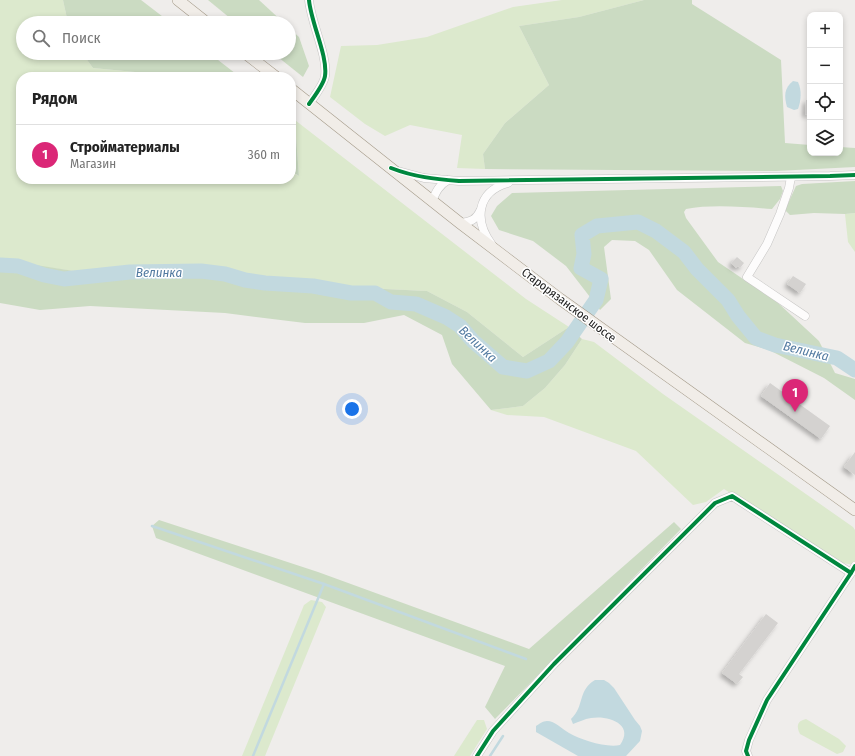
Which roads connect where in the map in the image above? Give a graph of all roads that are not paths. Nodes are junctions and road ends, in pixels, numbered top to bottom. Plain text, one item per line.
1 (178, 0) edge
2 (308, 0) edge
3 (198, 16) edge
4 (254, 60) edge
5 (270, 72) edge
6 (296, 93) edge
7 (310, 104) junction
8 (391, 168) junction
9 (855, 175) edge
10 (791, 177) junction
11 (448, 180) junction
12 (516, 181) junction
13 (432, 201) junction
14 (481, 209) junction
15 (460, 223) junction
16 (496, 250) junction
17 (805, 316) dead end
18 (855, 510) edge
19 (853, 570) edge
20 (477, 756) edge
21 (748, 756) edge

1 - 3 main road
2 - 7 street
4 - 5 main road
6 - 7 main road, Старорязанское шоссе
7 - 8 main road, Старорязанское шоссе
8 - 11 street
8 - 13 main road, Старорязанское шоссе
9 - 10 street
10 - 12 street
10 - 17 street
11 - 12 street
11 - 13 street
12 - 14 street
13 - 15 main road, Старорязанское шоссе
14 - 15 street
14 - 16 street
15 - 16 main road, Старорязанское шоссе
16 - 18 main road, Старорязанское шоссе
19 - 20 street
19 - 21 street

